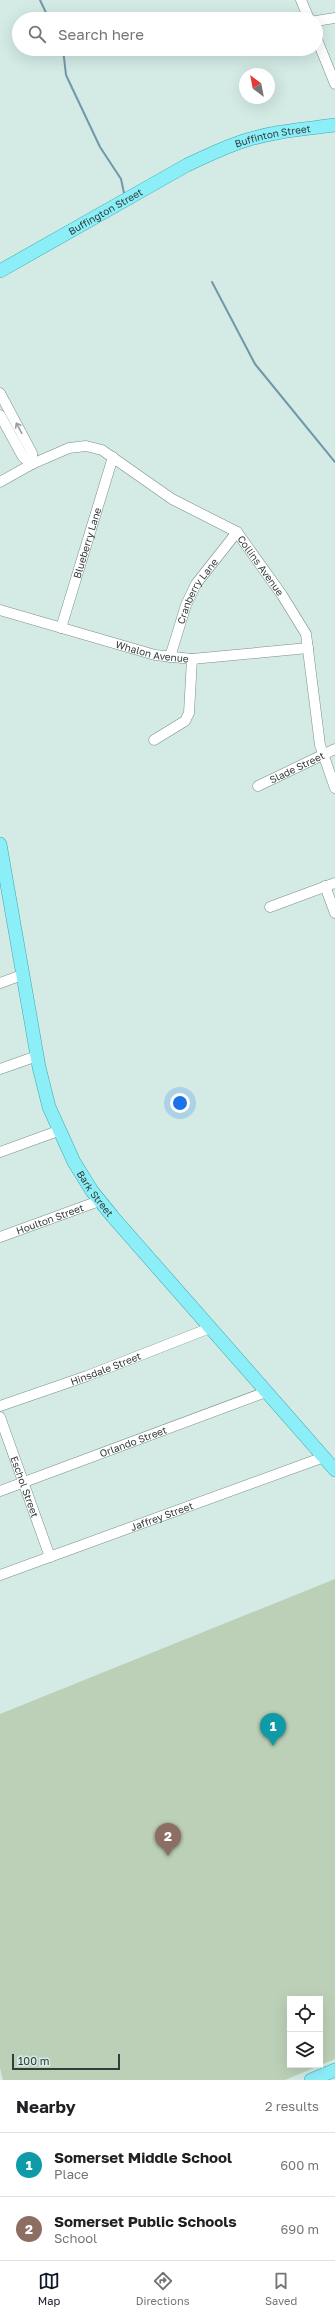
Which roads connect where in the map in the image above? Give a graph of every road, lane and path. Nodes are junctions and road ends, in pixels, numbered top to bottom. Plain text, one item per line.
1 (301, 0) edge
2 (305, 12) edge
3 (335, 18) edge
4 (323, 20) edge
5 (323, 54) edge
6 (335, 84) edge
7 (335, 125) edge
8 (212, 154) joint
9 (0, 271) edge
10 (0, 393) edge
11 (0, 415) edge
12 (113, 457) junction
13 (32, 464) junction
14 (0, 482) edge
15 (237, 532) junction
16 (0, 610) edge
17 (61, 628) junction
18 (308, 648) junction
19 (170, 657) junction
20 (192, 659) junction
21 (154, 740) dead end
22 (335, 749) edge
23 (323, 754) junction
24 (258, 786) dead end
25 (335, 788) edge
26 (0, 844) edge
27 (335, 882) edge
28 (325, 886) junction
29 (5, 898) edge
30 (270, 907) dead end
31 (335, 913) edge
32 (22, 975) junction
33 (0, 983) edge
34 (37, 1056) junction
35 (0, 1069) edge
36 (58, 1131) junction
37 (0, 1152) edge
38 (100, 1201) junction
39 (0, 1237) edge
40 (210, 1328) junction
41 (266, 1392) junction
42 (0, 1406) edge
43 (0, 1417) edge
44 (324, 1457) junction
45 (335, 1470) edge
46 (23, 1482) junction
47 (0, 1491) edge
48 (50, 1557) junction
49 (0, 1575) edge
50 (332, 2074) edge
51 (311, 2080) edge

1 - 2 street
3 - 4 street
5 - 6 street
7 - 8 main road, Buffinton Street
8 - 9 main road, Buffington Street
13 -> 10 street
11 - 13 street
12 - 13 street, Collins Avenue
12 - 15 street, Collins Avenue
12 - 17 street, Blueberry Lane
13 - 14 street, Collins Avenue
15 - 18 street, Collins Avenue
15 - 19 street, Cranberry Lane
16 - 17 street, Whalon Avenue
17 - 19 street, Whalon Avenue
18 - 20 street, Whalon Avenue
18 - 23 street, Collins Avenue
19 - 20 street, Whalon Avenue
20 - 21 street
22 - 23 street, Slade Street
23 - 24 street, Slade Street
23 - 25 street, Collins Avenue
26 - 29 main road, Bark Street
27 - 28 street
28 - 30 street
28 - 31 street
29 - 32 main road, Bark Street
32 - 33 street
32 - 34 main road, Bark Street
34 - 35 street
34 - 36 main road, Bark Street
36 - 37 street
36 - 38 main road, Bark Street
38 - 39 street, Houlton Street
38 - 40 main road, Bark Street
40 - 41 main road, Bark Street
40 - 42 street, Hinsdale Street
41 - 44 main road, Bark Street
41 - 46 street, Orlando Street
43 - 46 street, Eschol Street
44 - 45 main road, Bark Street
44 - 48 street, Jaffrey Street
46 - 47 street, Orlando Street
46 - 48 street, Eschol Street
48 - 49 street, Jaffrey Street
50 - 51 main road

